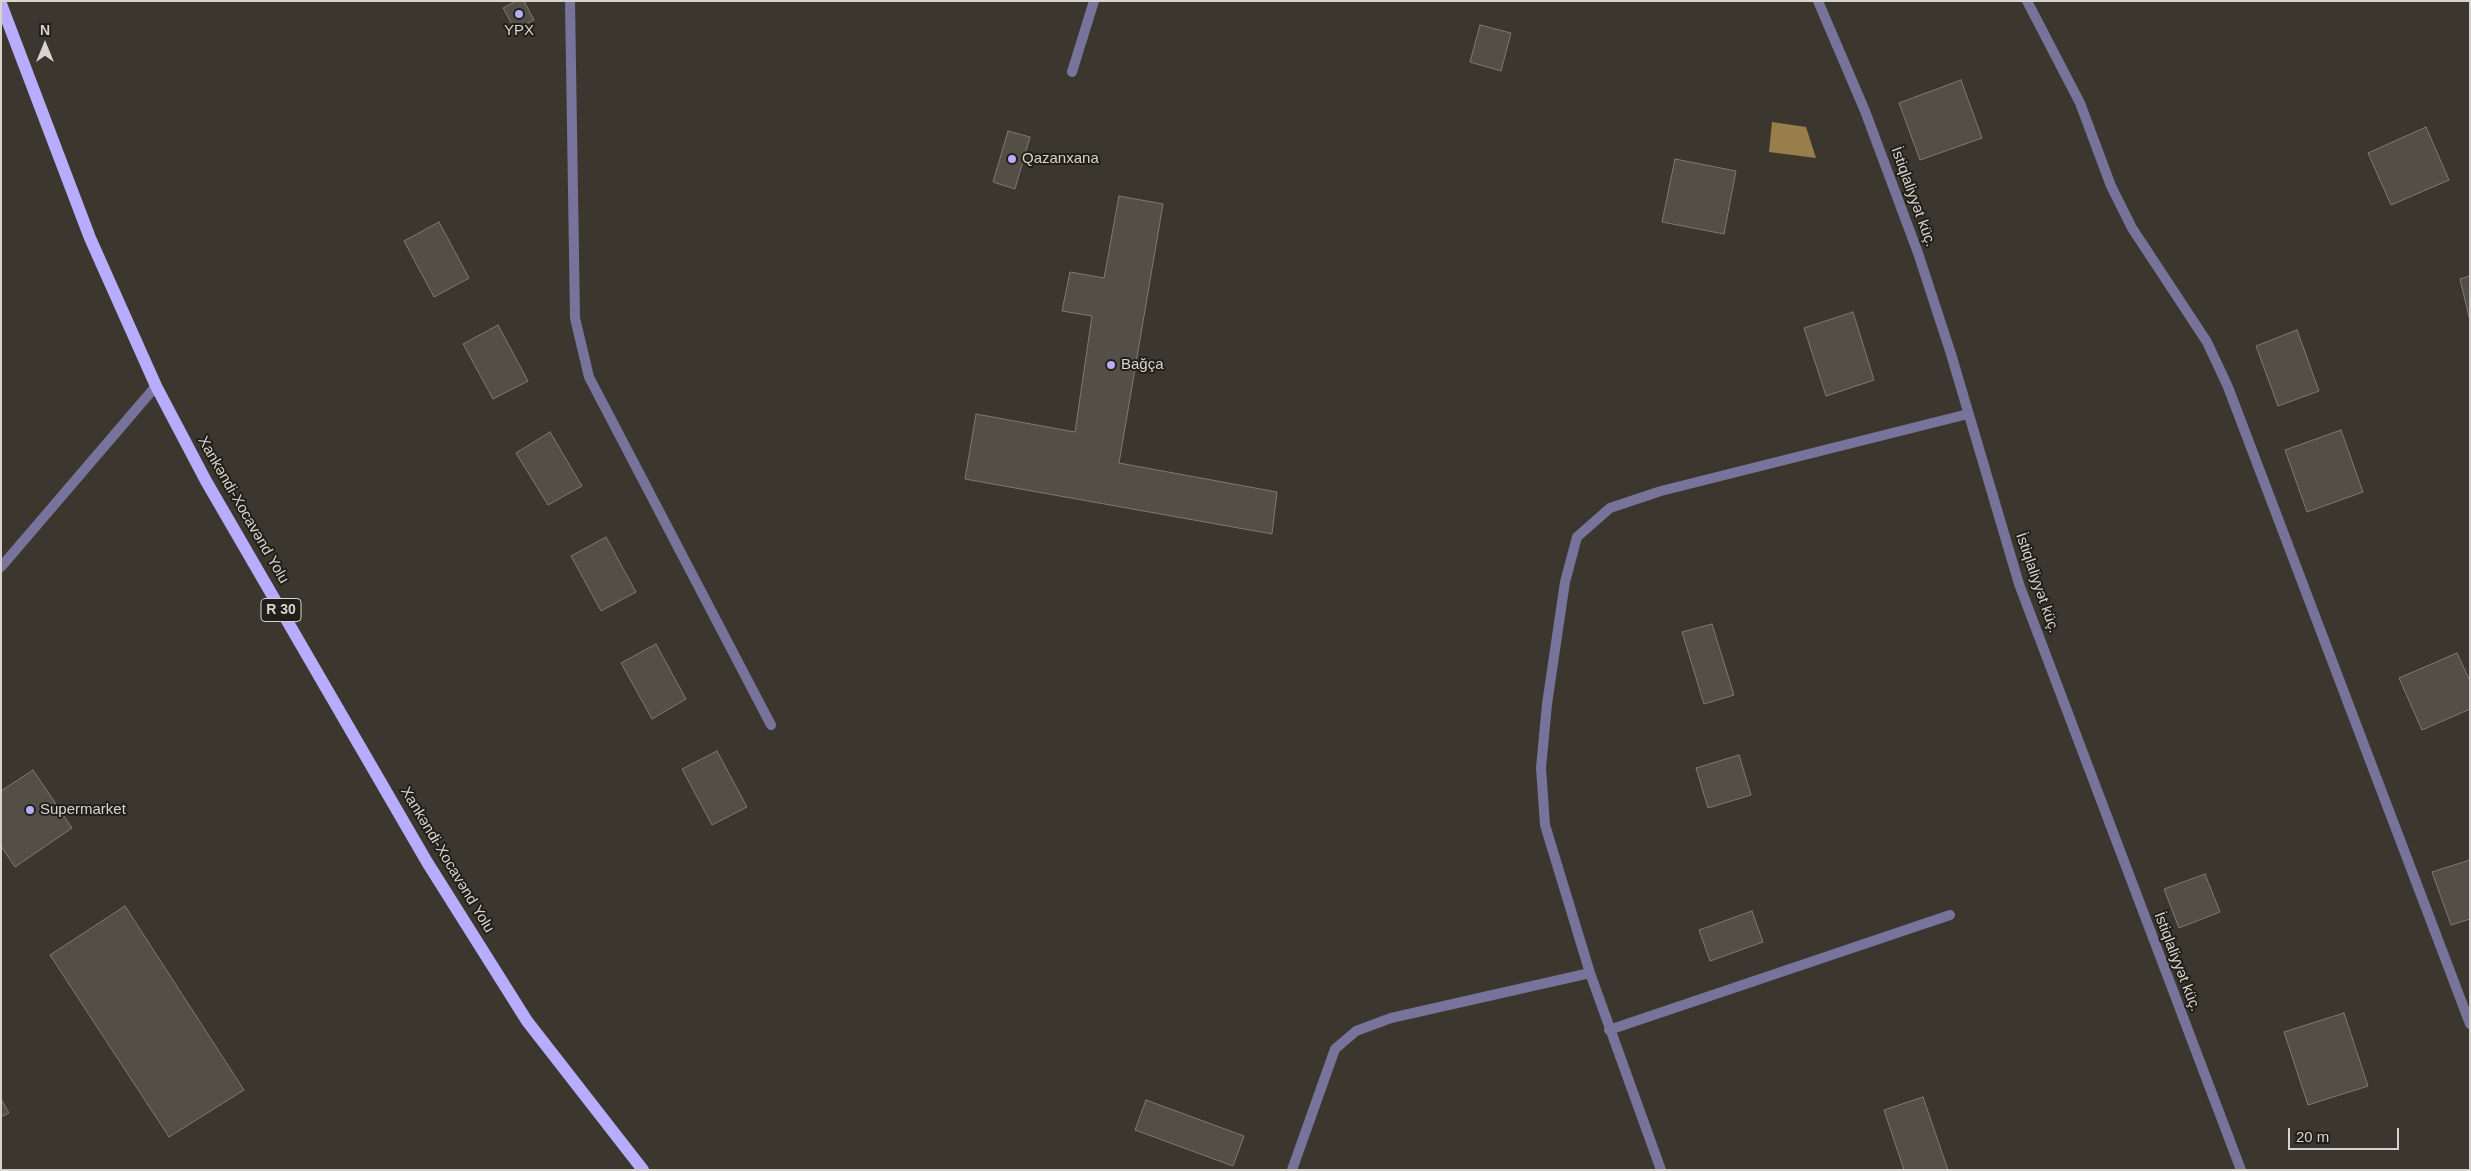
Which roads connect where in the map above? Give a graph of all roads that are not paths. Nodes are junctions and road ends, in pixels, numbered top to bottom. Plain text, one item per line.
1 (570, 1) edge
2 (1094, 1) edge
3 (1818, 1) edge
4 (2027, 1) edge
5 (1, 4) edge
6 (1072, 72) dead end
7 (156, 386) junction
8 (1968, 414) junction
9 (1, 567) edge
10 (771, 725) dead end
11 (1950, 915) dead end
12 (1590, 973) junction
13 (2470, 1024) edge
14 (1609, 1030) junction
15 (643, 1170) edge
16 (1292, 1170) edge
17 (1661, 1170) edge
18 (2242, 1170) edge

1 - 10 street
2 - 6 street
3 - 8 street, İstiqlaliyyət küç.
4 - 13 street
5 - 7 main road, Xankəndi-Xocavənd Yolu / R 30
7 - 9 street
7 - 15 main road, Xankəndi-Xocavənd Yolu / R 30
8 - 12 street
8 - 18 street, İstiqlaliyyət küç.
11 - 14 street
12 - 14 street
12 - 16 street
14 - 17 street

